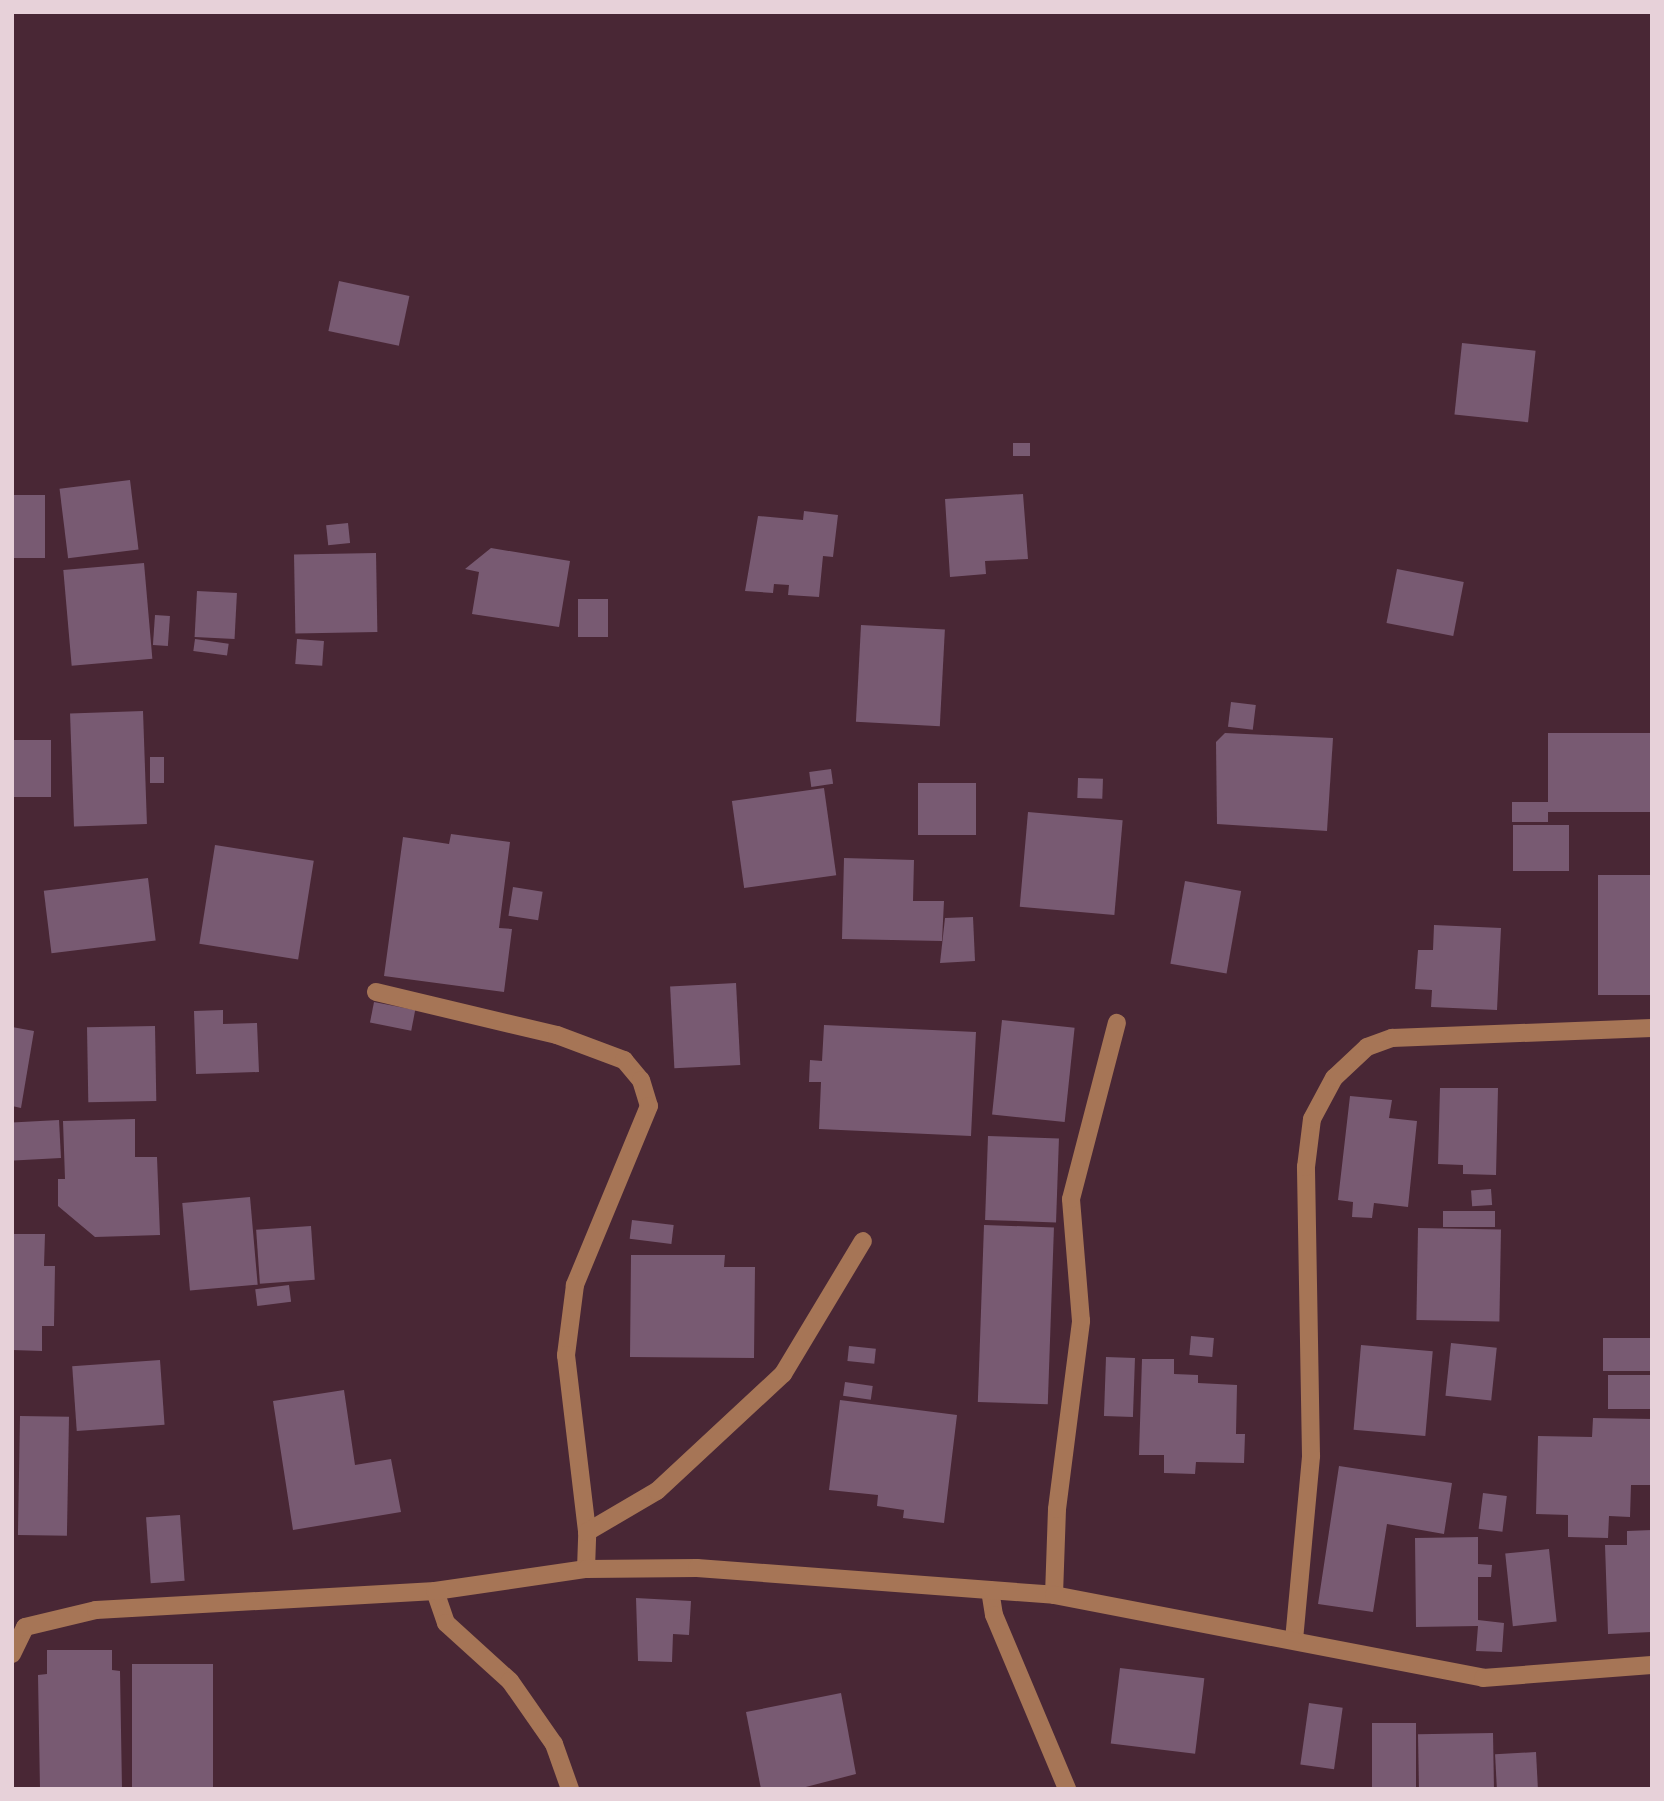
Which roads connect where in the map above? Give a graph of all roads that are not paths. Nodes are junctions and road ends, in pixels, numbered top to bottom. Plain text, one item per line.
1 (376, 992) dead end
2 (1116, 1023) dead end
3 (1652, 1028) edge
4 (863, 1241) dead end
5 (587, 1532) junction
6 (586, 1569) junction
7 (990, 1590) junction
8 (435, 1591) junction
9 (1054, 1595) junction
10 (1294, 1640) junction
11 (12, 1654) edge
12 (1652, 1665) edge
13 (570, 1789) edge
14 (1067, 1789) edge

1 - 5 street
2 - 9 street
3 - 10 street
4 - 5 street
5 - 6 street
6 - 7 street
6 - 8 street
7 - 9 street
7 - 14 street
8 - 11 street
8 - 13 street
9 - 10 street
10 - 12 street

